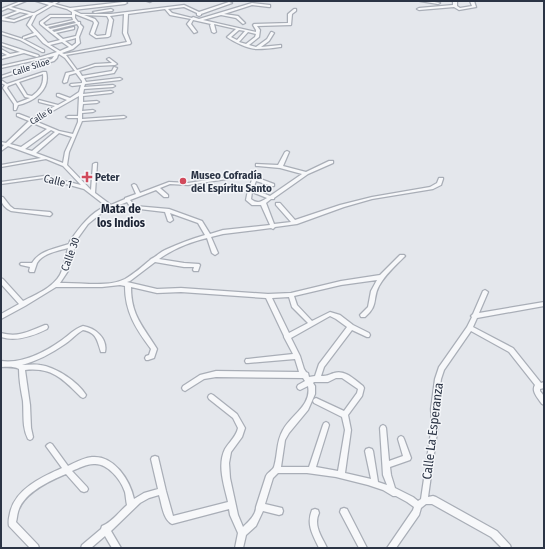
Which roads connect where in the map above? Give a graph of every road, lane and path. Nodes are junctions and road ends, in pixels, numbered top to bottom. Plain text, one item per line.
1 (24, 1) edge
2 (38, 1) edge
3 (58, 1) edge
4 (101, 1) edge
5 (112, 1) edge
6 (123, 1) edge
7 (422, 1) edge
8 (455, 1) edge
9 (472, 1) edge
10 (50, 2) edge
11 (230, 2) dead end
12 (438, 2) edge
13 (115, 4) junction
14 (102, 6) junction
15 (269, 6) dead end
16 (455, 6) junction
17 (6, 7) junction
18 (64, 7) junction
19 (438, 8) junction
20 (166, 9) junction
21 (419, 9) dead end
22 (1, 10) edge
23 (59, 10) dead end
24 (111, 10) dead end
25 (295, 10) dead end
26 (20, 11) junction
27 (72, 11) junction
28 (199, 13) junction
29 (34, 14) junction
30 (82, 14) junction
31 (87, 14) junction
32 (126, 14) junction
33 (220, 14) junction
34 (108, 15) junction
35 (1, 18) edge
36 (74, 18) junction
37 (193, 18) junction
38 (201, 20) junction
39 (79, 23) junction
40 (213, 23) junction
41 (243, 23) dead end
42 (45, 27) junction
43 (80, 29) junction
44 (238, 29) junction
45 (50, 30) junction
46 (247, 31) junction
47 (1, 32) edge
48 (194, 32) dead end
49 (214, 32) dead end
50 (258, 33) junction
51 (272, 33) dead end
52 (38, 35) junction
53 (47, 35) dead end
54 (55, 35) junction
55 (77, 37) junction
56 (24, 38) dead end
57 (62, 40) junction
58 (237, 42) junction
59 (1, 44) edge
60 (48, 44) junction
61 (246, 45) junction
62 (280, 46) dead end
63 (72, 48) junction
64 (258, 48) junction
65 (1, 50) edge
66 (43, 51) dead end
67 (23, 52) junction
68 (59, 54) junction
69 (10, 56) junction
70 (46, 56) junction
71 (1, 58) edge
72 (109, 59) dead end
73 (2, 66) edge
74 (28, 68) junction
75 (115, 68) dead end
76 (77, 71) junction
77 (45, 73) junction
78 (1, 77) edge
79 (82, 78) junction
80 (120, 79) dead end
81 (1, 81) edge
82 (17, 82) junction
83 (65, 82) dead end
84 (72, 85) dead end
85 (83, 85) junction
86 (114, 86) dead end
87 (4, 87) edge
88 (111, 92) dead end
89 (81, 94) junction
90 (58, 95) dead end
91 (32, 97) junction
92 (69, 99) junction
93 (40, 101) dead end
94 (16, 104) junction
95 (81, 104) junction
96 (96, 104) dead end
97 (58, 106) junction
98 (15, 109) dead end
99 (93, 111) dead end
100 (18, 116) dead end
101 (80, 116) junction
102 (68, 117) dead end
103 (124, 117) dead end
104 (32, 121) junction
105 (50, 129) junction
106 (58, 132) junction
107 (74, 136) junction
108 (3, 144) edge
109 (22, 149) junction
110 (1, 150) edge
111 (287, 152) dead end
112 (33, 153) junction
113 (47, 158) junction
114 (331, 162) dead end
115 (95, 164) dead end
116 (65, 165) junction
117 (258, 165) dead end
118 (1, 166) edge
119 (280, 167) junction
120 (306, 173) junction
121 (255, 179) junction
122 (441, 179) dead end
123 (1, 183) edge
124 (134, 184) dead end
125 (272, 185) dead end
126 (86, 188) junction
127 (157, 188) junction
128 (250, 190) junction
129 (93, 194) junction
130 (139, 195) junction
131 (166, 196) dead end
132 (1, 198) edge
133 (272, 198) junction
134 (127, 199) junction
135 (263, 203) junction
136 (278, 204) dead end
137 (109, 206) junction
138 (167, 211) junction
139 (50, 214) dead end
140 (170, 220) dead end
141 (295, 223) junction
142 (273, 227) junction
143 (207, 236) junction
144 (72, 245) junction
145 (215, 253) dead end
146 (402, 256) dead end
147 (154, 260) junction
148 (23, 264) dead end
149 (33, 265) junction
150 (197, 265) dead end
151 (32, 271) dead end
152 (381, 277) junction
153 (1, 280) edge
154 (121, 283) junction
155 (55, 285) junction
156 (128, 285) junction
157 (485, 292) dead end
158 (291, 295) junction
159 (268, 296) junction
160 (544, 304) edge
161 (23, 305) junction
162 (363, 315) dead end
163 (474, 316) junction
164 (1, 317) edge
165 (312, 324) junction
166 (45, 327) dead end
167 (351, 327) junction
168 (470, 328) junction
169 (1, 335) edge
170 (367, 335) dead end
171 (288, 337) junction
172 (104, 350) dead end
173 (297, 356) junction
174 (148, 358) dead end
175 (248, 361) dead end
176 (1, 364) edge
177 (19, 366) junction
178 (311, 379) junction
179 (542, 386) edge
180 (300, 387) dead end
181 (185, 388) dead end
182 (83, 395) dead end
183 (211, 397) dead end
184 (316, 401) dead end
185 (544, 402) edge
186 (345, 415) junction
187 (326, 425) dead end
188 (383, 428) dead end
189 (30, 437) dead end
190 (401, 439) dead end
191 (50, 446) dead end
192 (369, 451) dead end
193 (155, 459) dead end
194 (386, 465) junction
195 (67, 470) junction
196 (277, 470) junction
197 (311, 470) junction
198 (341, 475) junction
199 (374, 484) junction
200 (84, 489) dead end
201 (162, 491) junction
202 (392, 492) junction
203 (130, 504) junction
204 (421, 504) junction
205 (233, 507) junction
206 (260, 507) junction
207 (279, 511) dead end
208 (344, 512) dead end
209 (315, 513) dead end
210 (106, 529) junction
211 (242, 533) junction
212 (35, 548) edge
213 (85, 548) edge
214 (117, 548) edge
215 (239, 548) edge
216 (323, 548) edge
217 (363, 548) edge
218 (391, 548) edge
219 (507, 548) edge

1 - 17 street
2 - 10 street
3 - 10 street
4 - 14 street
5 - 13 street
6 - 13 street
7 - 12 street
8 - 16 street
9 - 16 street
10 - 18 street
10 - 29 street
11 - 28 street
12 - 19 street
13 - 14 street
14 - 27 street
15 - 33 street
16 - 19 street
17 - 22 street
17 - 26 street
18 - 23 street
18 - 27 street
19 - 21 street
20 - 28 street
20 - 32 street
20 - 37 street
24 - 31 street
25 - 50 street
26 - 29 street
26 - 35 street
27 - 30 street
27 - 36 street
28 - 38 street
29 - 35 street
29 - 52 street
30 - 31 street
30 - 34 street
31 - 34 street
32 - 34 street
32 - 68 street
33 - 38 street
33 - 41 street
36 - 39 street
36 - 42 street
36 - 42 street
37 - 38 street
37 - 48 street
38 - 40 street
39 - 43 street
39 - 45 street
40 - 44 street
40 - 49 street
42 - 45 street
43 - 54 street
43 - 55 street
44 - 46 street
44 - 58 street
45 - 54 street
46 - 50 street
46 - 58 street
47 - 66 street
50 - 61 street
51 - 64 street
52 - 53 street
52 - 56 street
52 - 60 street
54 - 57 street
55 - 57 street
55 - 63 street
57 - 60 street
57 - 63 street
58 - 61 street
59 - 67 street
60 - 68 street
61 - 64 street
62 - 64 street
63 - 68 street
65 - 69 street
67 - 69 street
67 - 70 street
68 - 70 street
68 - 74 street, Calle Siloe
68 - 76 street
69 - 71 street
70 - 73 street
72 - 76 street
74 - 77 street
74 - 78 street, Calle Siloe
75 - 79 street
76 - 79 street
76 - 83 street
77 - 82 street
77 - 91 street
79 - 85 street
80 - 85 street
81 - 87 street
82 - 87 street
82 - 91 street
84 - 85 street
85 - 86 street
85 - 89 street
87 - 94 street
88 - 89 street
89 - 92 street, Calle 6
89 - 95 street
90 - 92 street
91 - 94 street
92 - 97 street, Calle 6
93 - 97 street
94 - 98 street
95 - 96 street
95 - 101 street
97 - 104 street, Calle 6
99 - 101 street
100 - 104 street
101 - 102 street
101 - 103 street
101 - 107 street
104 - 105 street
104 - 108 street, Calle 6
105 - 106 street
105 - 109 street
106 - 107 street
106 - 112 street
107 - 116 street
108 - 109 street
108 - 110 street, Calle 6
109 - 112 street
111 - 119 street
112 - 113 street
113 - 116 street
113 - 118 street
114 - 120 street
115 - 129 street
116 - 126 street
117 - 119 street
119 - 120 street
120 - 133 street
121 - 125 street, Calle 30
121 - 127 street, Calle 30
121 - 128 street
122 - 141 street
123 - 126 street, Calle 1
124 - 130 street
126 - 129 street, Calle 1
127 - 130 street, Calle 30
127 - 131 street
128 - 133 street
128 - 135 street
129 - 137 street, Calle 1
130 - 134 street, Calle 30
132 - 139 street
133 - 135 street
134 - 137 street, Calle 30
134 - 138 street
135 - 142 street
136 - 141 street
137 - 144 street, Calle 30
138 - 140 street
138 - 143 street
141 - 142 street
142 - 143 street
143 - 145 street
143 - 147 street
144 - 149 street
144 - 155 street, Calle 30
146 - 152 street
147 - 150 street
147 - 154 street
148 - 149 street
149 - 151 street
152 - 158 street
152 - 162 street
153 - 161 street
154 - 155 street
154 - 156 street
155 - 161 street, Calle 30
156 - 159 street
156 - 174 street
157 - 163 street, Calle La Esperanza
158 - 159 street
158 - 165 street
159 - 171 street
160 - 163 street
161 - 164 street, Calle 30
163 - 168 street, Calle La Esperanza
165 - 167 street
165 - 171 street
166 - 169 street
167 - 170 street
167 - 178 street
168 - 179 street
168 - 204 street, Calle La Esperanza
171 - 173 street
172 - 177 street
173 - 175 street
173 - 178 street
176 - 177 street
177 - 182 street
177 - 189 street
178 - 180 street
178 - 181 street
178 - 186 street
178 - 196 street
179 - 185 street
183 - 205 street
184 - 186 street
186 - 198 street
187 - 197 street
188 - 194 street
190 - 194 street
191 - 195 street
192 - 199 street
193 - 201 street
194 - 202 street
195 - 200 street
195 - 203 street
195 - 212 street
196 - 197 street
196 - 206 street
197 - 198 street
198 - 199 street
199 - 202 street
201 - 203 street
201 - 205 street
202 - 204 street
203 - 210 street
204 - 218 street, Calle La Esperanza
204 - 219 street
205 - 211 street
206 - 207 street
206 - 211 street
208 - 217 street
209 - 216 street
210 - 213 street
210 - 214 street
211 - 215 street

